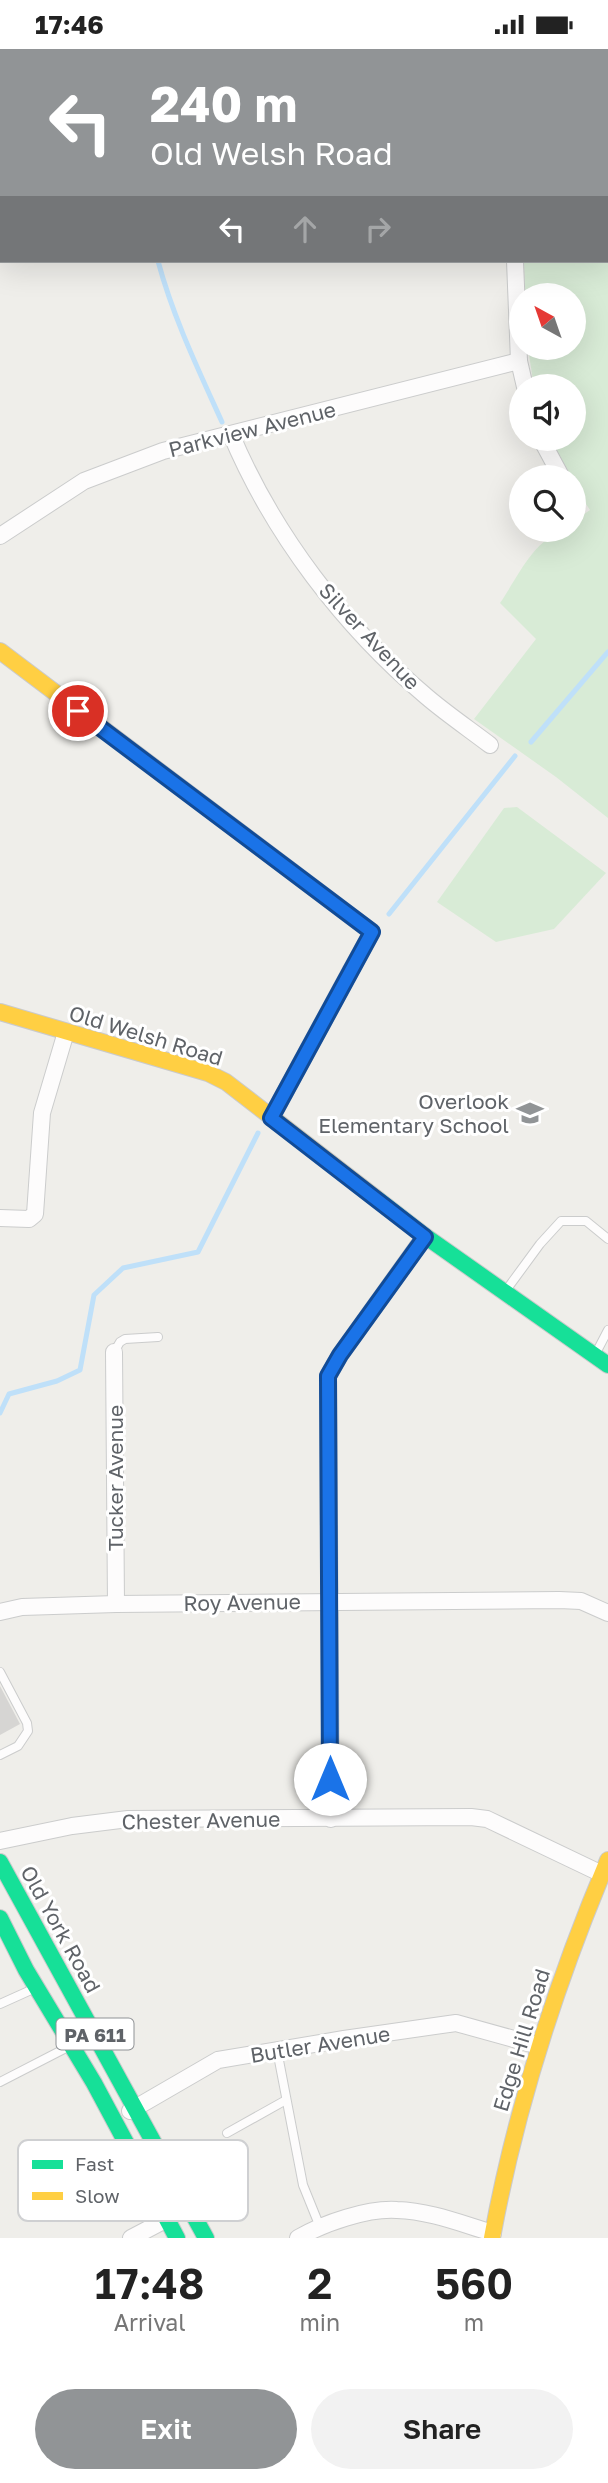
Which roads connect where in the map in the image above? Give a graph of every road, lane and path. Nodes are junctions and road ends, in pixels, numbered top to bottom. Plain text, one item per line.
1 (515, 263) edge
2 (516, 283) edge
3 (519, 361) joint
4 (522, 374) edge
5 (231, 434) junction
6 (0, 536) edge
7 (0, 651) edge
8 (490, 745) dead end
9 (0, 1012) edge
10 (66, 1032) junction
11 (271, 1118) junction
12 (0, 1218) edge
13 (425, 1237) junction
14 (608, 1239) edge
15 (505, 1291) junction
16 (608, 1330) edge
17 (158, 1337) dead end
18 (114, 1352) joint
19 (602, 1360) edge
20 (330, 1601) junction
21 (116, 1604) junction
22 (0, 1612) edge
23 (608, 1613) edge
24 (0, 1672) edge
25 (0, 1755) edge
26 (331, 1819) junction
27 (0, 1841) edge
28 (0, 1861) edge
29 (605, 1867) edge
30 (0, 1918) edge
31 (37, 1988) junction
32 (0, 2004) edge
33 (71, 2045) junction
34 (539, 2046) junction
35 (277, 2050) junction
36 (0, 2082) edge
37 (286, 2100) junction
38 (135, 2108) junction
39 (114, 2120) junction
40 (227, 2133) dead end
41 (125, 2140) edge
42 (152, 2140) edge
43 (163, 2221) edge
44 (168, 2221) edge
45 (196, 2221) edge
46 (320, 2227) junction
47 (484, 2234) edge
48 (131, 2238) edge
49 (177, 2238) edge
50 (206, 2238) edge
51 (298, 2238) edge

1 - 2 street
3 - 4 street
3 - 5 street, Parkview Avenue
5 - 6 street, Parkview Avenue
5 - 8 street, Silver Avenue
7 - 11 main road
9 - 10 main road, Old Welsh Road
10 - 11 main road, Old Welsh Road
10 - 12 street
11 - 13 main road, Old Welsh Road
13 - 15 main road, Old Welsh Road
13 - 20 street
14 - 15 lane
15 - 19 main road, Old Welsh Road
16 - 19 lane
17 - 18 lane
18 - 21 street, Tucker Avenue
20 - 21 street, Roy Avenue
20 - 23 street, Roy Avenue
20 - 26 street
21 - 22 street, Roy Avenue
24 - 25 lane
26 - 27 street, Chester Avenue
26 - 29 street, Chester Avenue
28 - 38 main road, Old York Road / PA 611
29 - 34 main road, Edge Hill Road
30 - 31 main road, PA 611
31 - 32 lane
31 - 33 main road, PA 611
33 - 36 lane
33 - 39 main road, PA 611
34 - 35 street, Butler Avenue
34 - 47 main road, Edge Hill Road
35 - 37 lane
35 - 38 street, Butler Avenue
37 - 40 lane
37 - 46 lane
38 - 39 street, Butler Avenue
38 - 42 main road, Old York Road / PA 611
39 - 41 main road, PA 611
43 - 48 street
44 - 49 main road, PA 611
45 - 50 main road, Old York Road / PA 611
46 - 47 street
46 - 51 street

